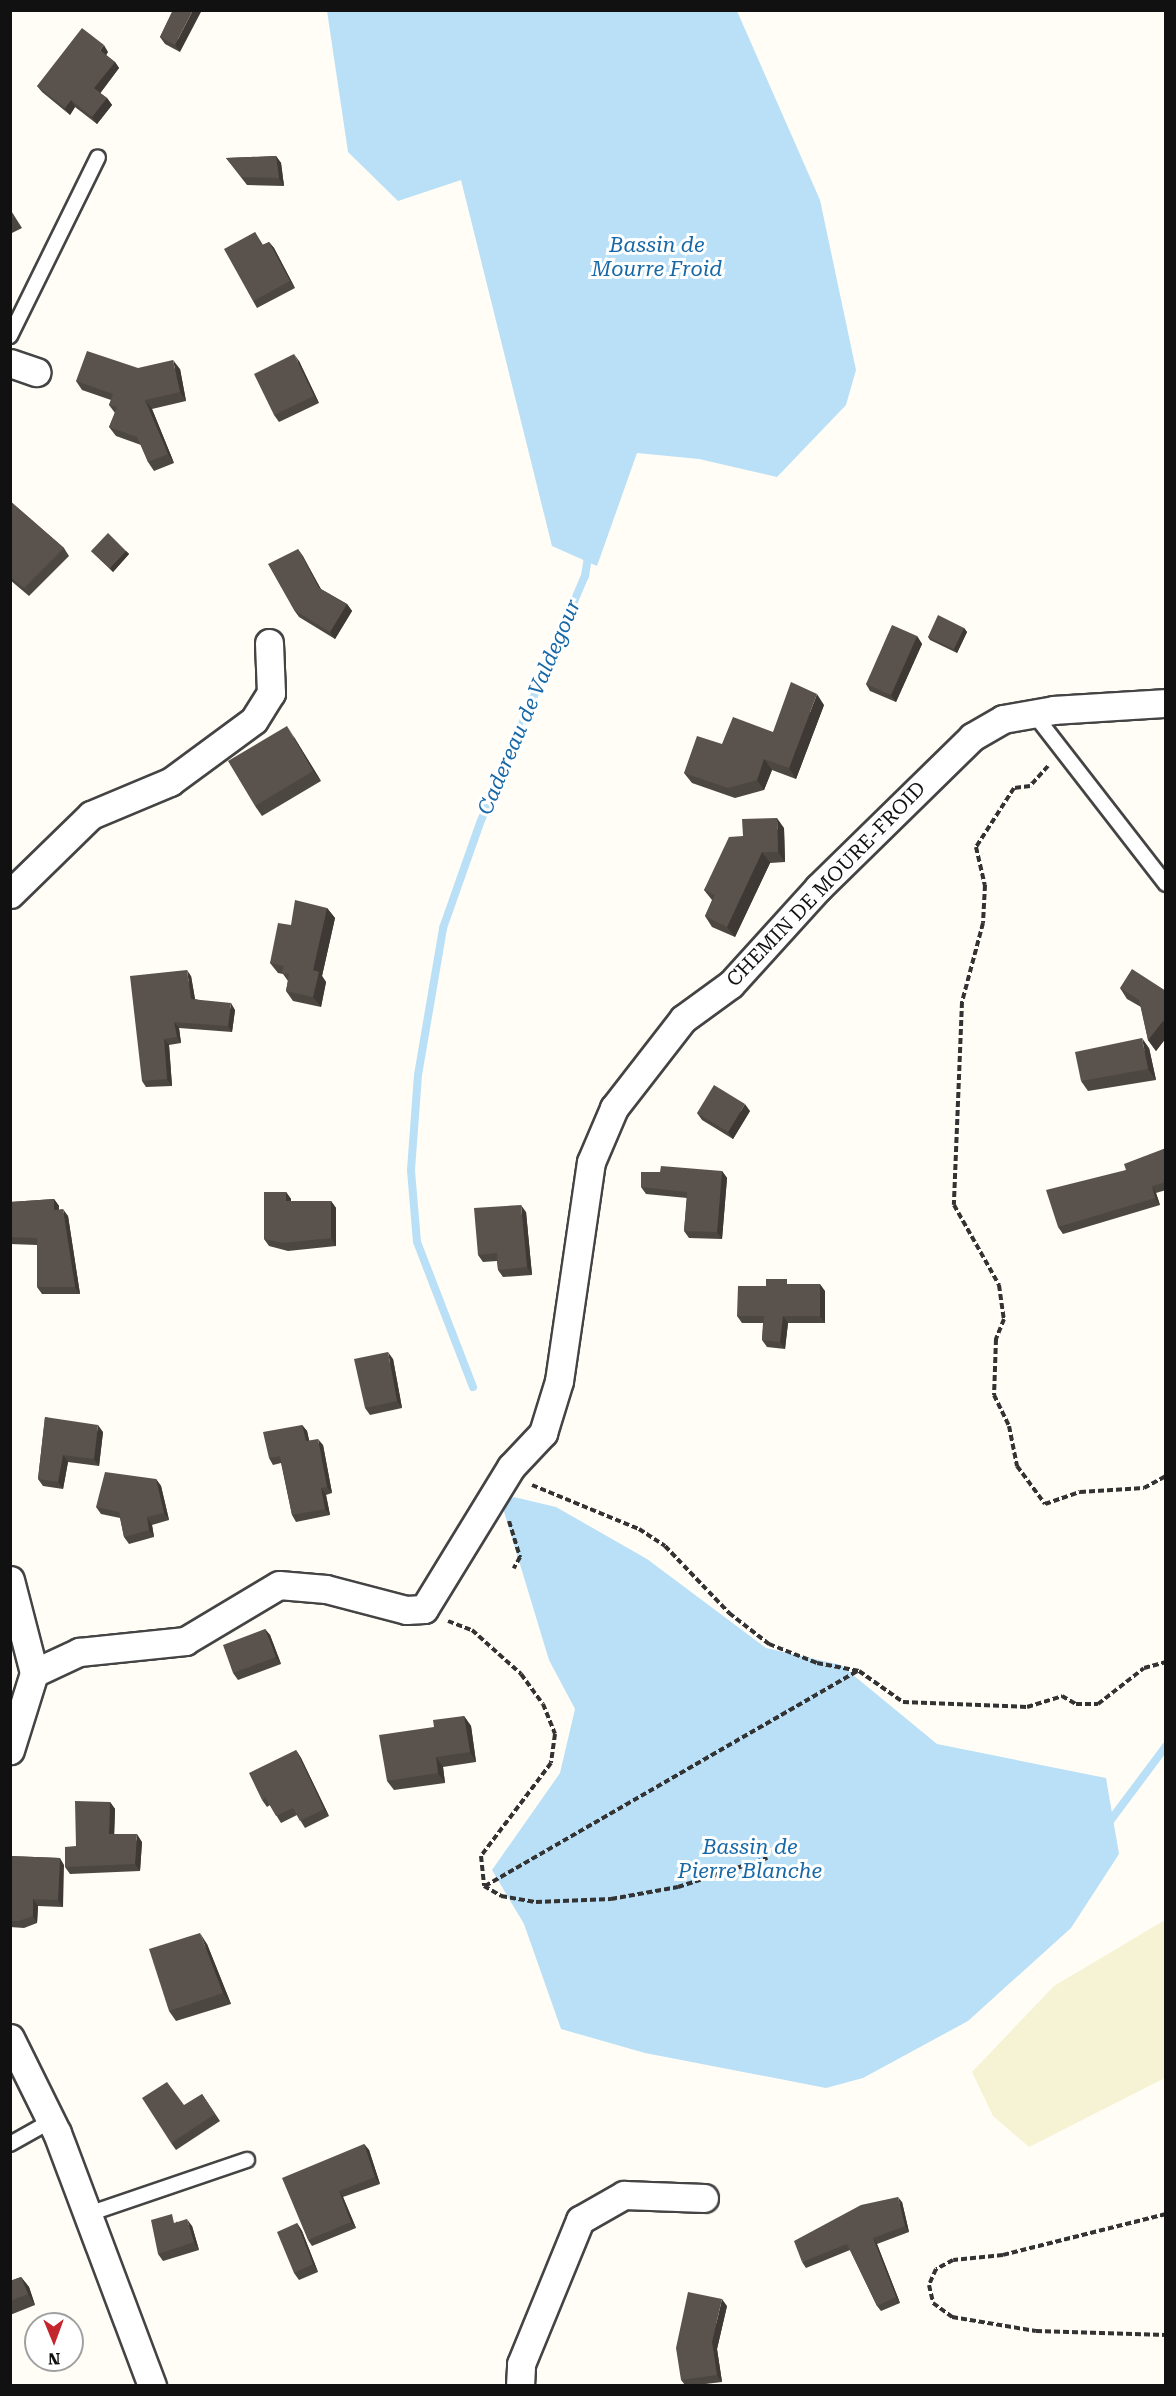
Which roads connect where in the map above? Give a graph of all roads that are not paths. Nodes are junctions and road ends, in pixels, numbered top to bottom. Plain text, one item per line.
1 (98, 157) dead end
2 (10, 336) edge
3 (10, 363) edge
4 (36, 372) dead end
5 (269, 643) dead end
6 (1166, 703) edge
7 (1034, 714) junction
8 (1166, 884) edge
9 (10, 894) edge
10 (10, 1580) edge
11 (34, 1673) junction
12 (10, 1750) edge
13 (10, 2038) edge
14 (51, 2121) junction
15 (10, 2144) edge
16 (247, 2160) dead end
17 (704, 2198) dead end
18 (88, 2214) junction
19 (152, 2385) edge
20 (520, 2385) edge

1 - 2 lane
3 - 4 street
5 - 9 street
6 - 7 street, CHEMIN DE MOURE-FROID
7 - 8 lane
7 - 11 street, CHEMIN DE MOURE-FROID
10 - 11 street
11 - 12 street
13 - 14 street
14 - 15 lane
14 - 18 street
16 - 18 lane
17 - 20 street
18 - 19 street

